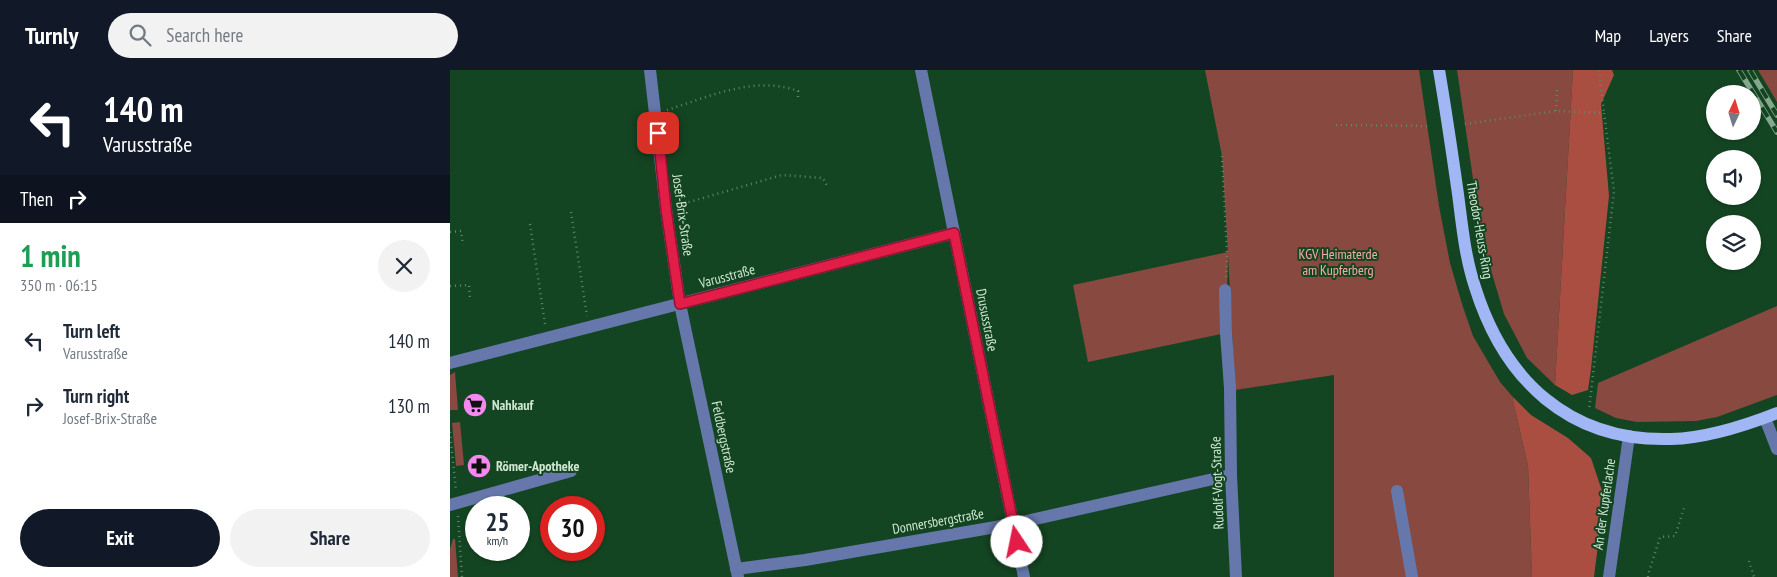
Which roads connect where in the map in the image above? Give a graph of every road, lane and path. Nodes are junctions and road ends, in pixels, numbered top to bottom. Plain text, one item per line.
1 (650, 70) edge
2 (921, 70) edge
3 (1439, 70) edge
4 (1599, 70) edge
5 (1557, 90) dead end
6 (798, 98) dead end
7 (1556, 111) junction
8 (1604, 113) junction
9 (656, 114) junction
10 (1465, 124) dead end
11 (1336, 125) dead end
12 (1431, 126) dead end
13 (1222, 156) dead end
14 (827, 186) dead end
15 (666, 209) junction
16 (571, 212) dead end
17 (530, 224) dead end
18 (450, 232) edge
19 (954, 233) junction
20 (463, 245) dead end
21 (533, 246) junction
22 (528, 247) dead end
23 (450, 286) edge
24 (1225, 290) joint
25 (470, 299) dead end
26 (541, 299) junction
27 (534, 300) dead end
28 (680, 304) junction
29 (588, 327) junction
30 (547, 338) junction
31 (450, 363) edge
32 (1771, 415) edge
33 (1582, 422) junction
34 (1629, 436) junction
35 (1777, 449) edge
36 (571, 472) dead end
37 (1231, 474) junction
38 (1397, 491) dead end
39 (450, 505) edge
40 (1684, 508) dead end
41 (1013, 524) junction
42 (1749, 561) dead end
43 (737, 573) edge
44 (1024, 577) edge
45 (1236, 577) edge
46 (1412, 577) edge
47 (1609, 577) edge
48 (1648, 577) edge
49 (1754, 577) edge

1 - 9 street, Josef-Brix-Straße
2 - 19 street, Drususstraße
3 - 33 main road, Theodor-Heuss-Ring
4 - 8 path
5 - 7 path
6 - 9 path
7 - 8 path
7 - 10 path
8 - 33 path
9 - 15 street, Josef-Brix-Straße
11 - 12 path
13 - 24 path
14 - 15 path
15 - 28 street, Josef-Brix-Straße
16 - 29 path
17 - 21 path
18 - 20 path
19 - 28 street, Varusstraße
19 - 41 street, Drususstraße
21 - 22 path
21 - 26 path
23 - 25 path
24 - 37 street, Rudolf-Vogt-Straße
26 - 27 path
26 - 30 path
28 - 29 street, Varusstraße
28 - 43 street, Feldbergstraße
29 - 30 street, Varusstraße
30 - 31 street, Varusstraße
32 - 34 main road, Theodor-Heuss-Ring
32 - 35 street
33 - 34 main road, Theodor-Heuss-Ring
34 - 47 street, An der Kupferlache
36 - 39 street
37 - 41 street, Donnersbergstraße
37 - 45 street, Rudolf-Vogt-Straße
38 - 46 street
40 - 48 path
41 - 43 street, Donnersbergstraße
41 - 44 street, Drususstraße
42 - 49 path

